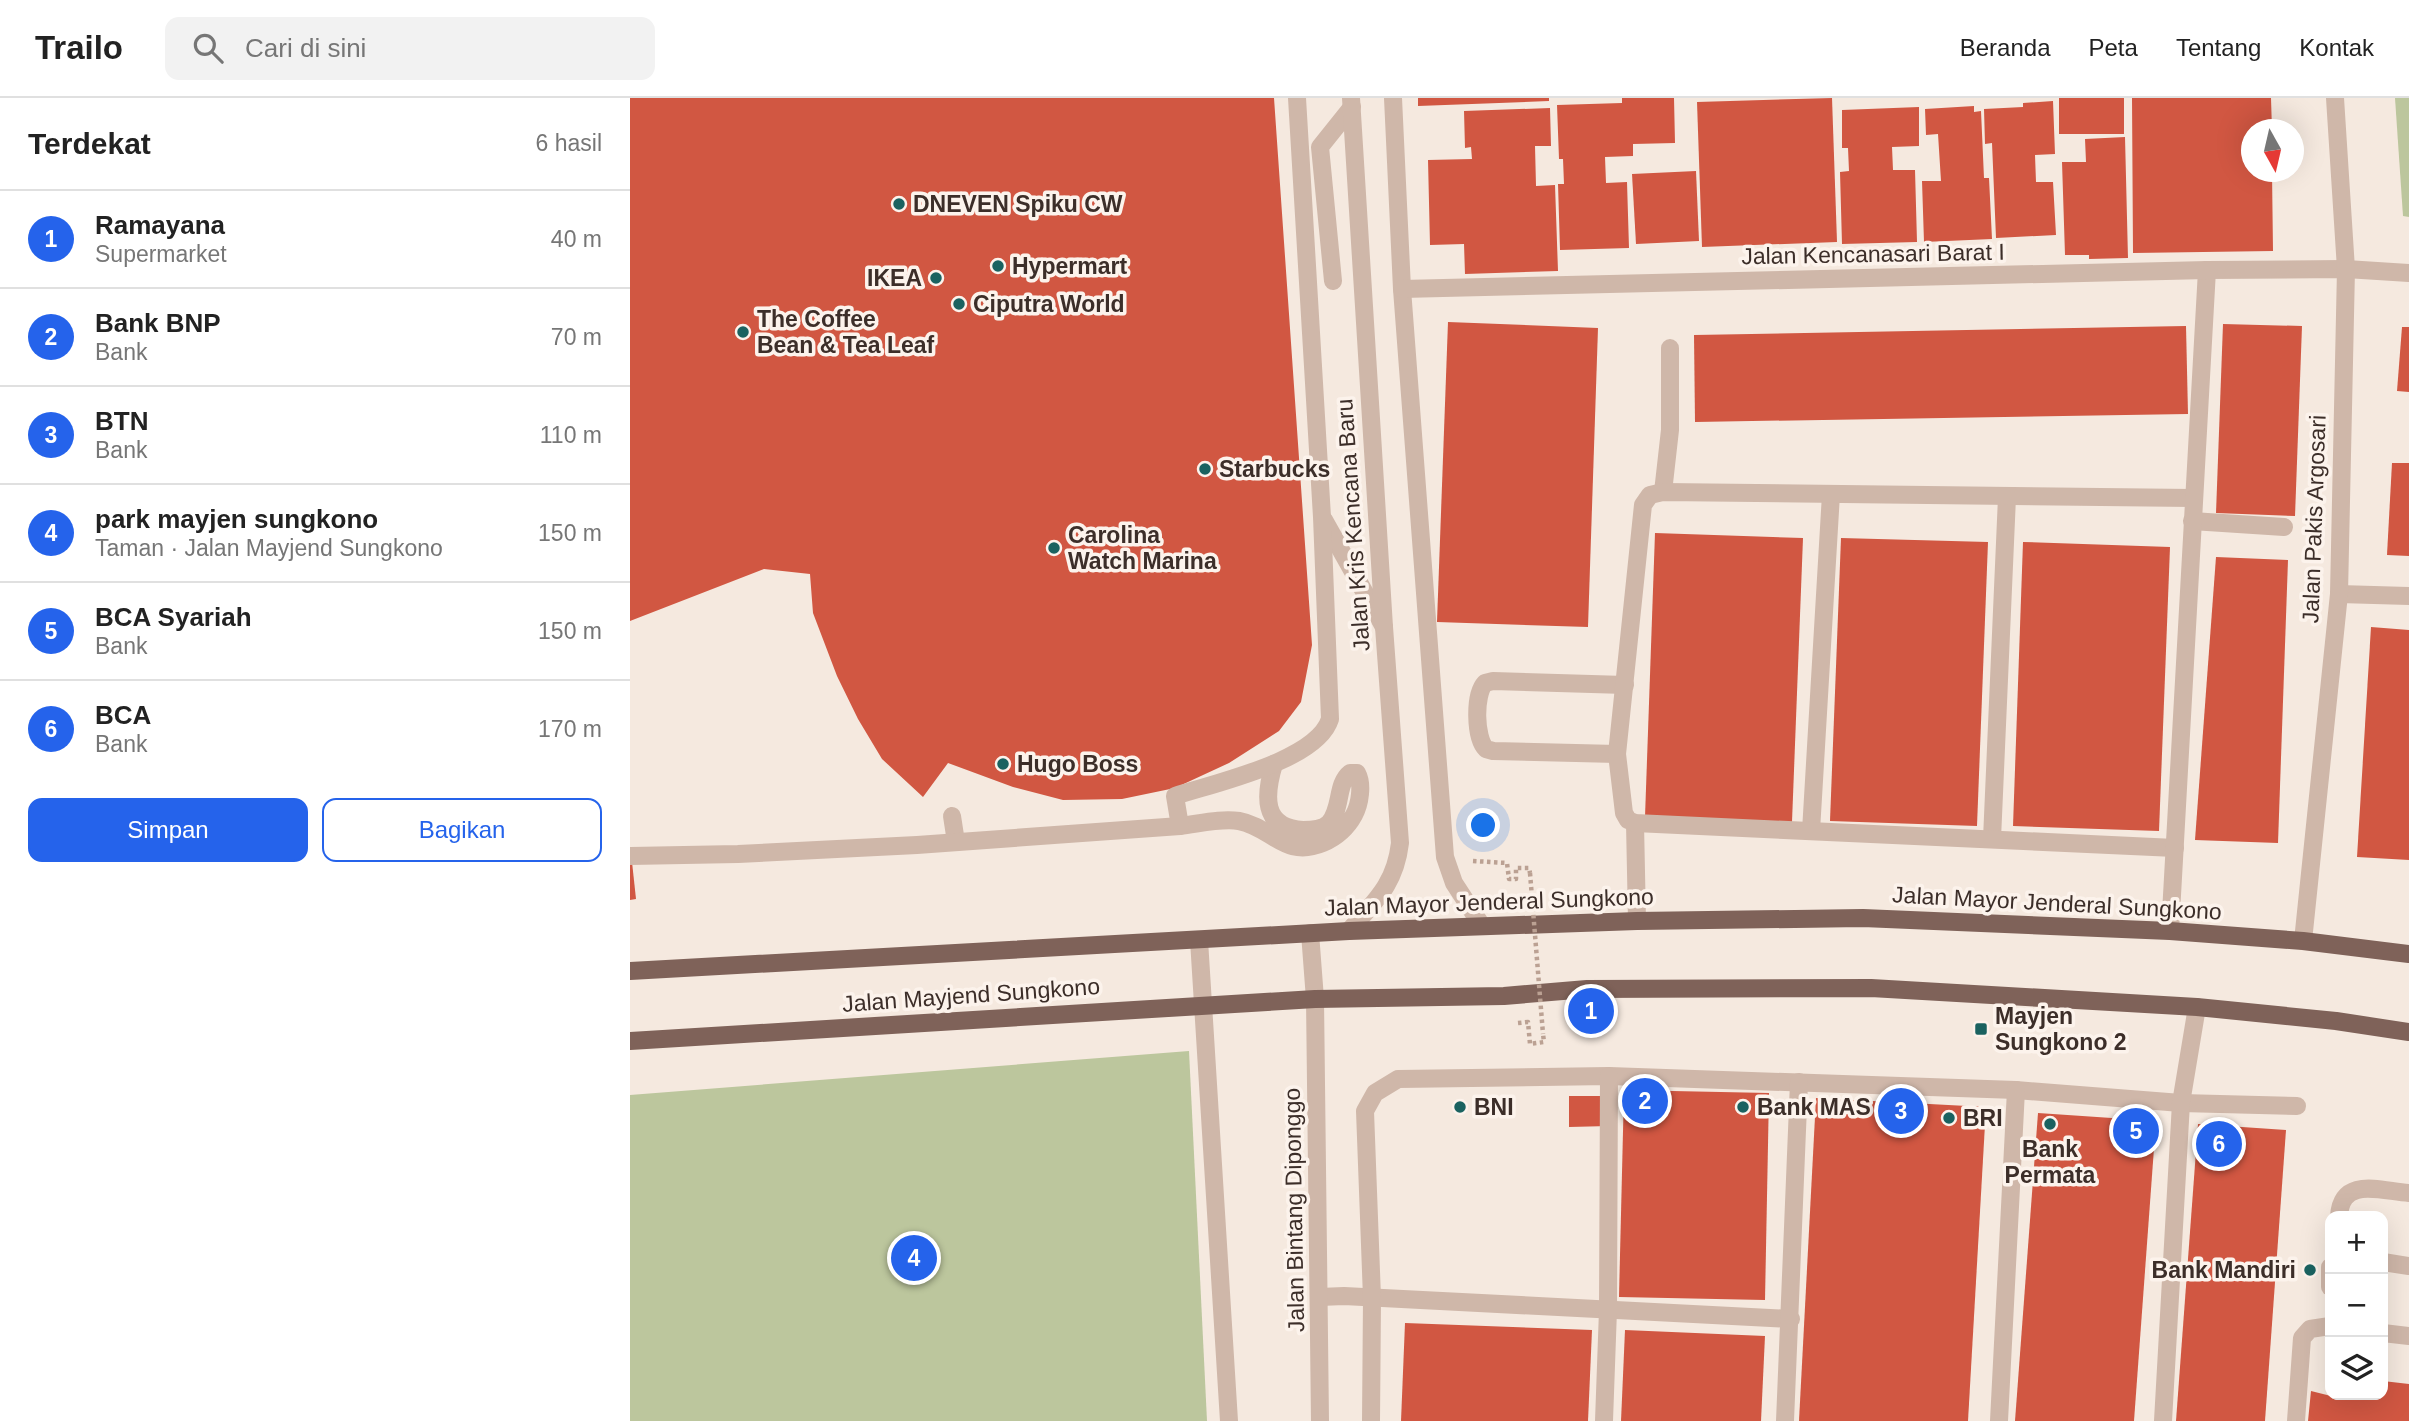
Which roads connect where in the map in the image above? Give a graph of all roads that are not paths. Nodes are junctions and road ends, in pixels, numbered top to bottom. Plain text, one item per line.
1 (1297, 98) edge
2 (1393, 98) edge
3 (2335, 98) edge
4 (1352, 103) edge
5 (2346, 269) junction
6 (2207, 270) junction
7 (2409, 273) edge
8 (1333, 281) dead end
9 (1402, 289) junction
10 (1670, 348) dead end
11 (1663, 492) junction
12 (1830, 494) junction
13 (2007, 497) junction
14 (2193, 498) junction
15 (1322, 517) junction
16 (2192, 521) junction
17 (2284, 527) dead end
18 (2339, 594) junction
19 (2409, 596) edge
20 (1384, 627) junction
21 (1625, 685) junction
22 (1617, 754) junction
23 (1275, 764) junction
24 (952, 816) dead end
25 (1635, 823) junction
26 (1180, 826) junction
27 (1811, 831) junction
28 (1992, 839) junction
29 (956, 842) junction
30 (2175, 848) junction
31 (630, 856) edge
32 (1637, 920) junction
33 (1482, 926) junction
34 (1349, 931) junction
35 (2170, 931) junction
36 (1311, 933) junction
37 (1199, 940) junction
38 (2303, 941) junction
39 (2409, 954) edge
40 (630, 971) edge
41 (1315, 999) junction
42 (1204, 1005) junction
43 (2197, 1007) junction
44 (2409, 1032) edge
45 (630, 1041) edge
46 (1609, 1076) junction
47 (1800, 1082) junction
48 (2016, 1090) junction
49 (2181, 1103) junction
50 (2297, 1106) dead end
51 (2409, 1193) edge
52 (2339, 1211) edge
53 (2388, 1263) edge
54 (2409, 1266) edge
55 (1320, 1297) junction
56 (1372, 1298) junction
57 (1608, 1310) junction
58 (1791, 1319) junction
59 (2325, 1327) edge
60 (2388, 1333) edge
61 (2409, 1336) edge
62 (1229, 1421) edge
63 (1320, 1421) edge
64 (1371, 1421) edge
65 (1604, 1421) edge
66 (1785, 1421) edge
67 (1999, 1421) edge
68 (2163, 1421) edge
69 (2296, 1421) edge

1 - 15 street
2 - 9 street
3 - 5 street, Jalan Pakis Argosari
4 - 8 street
4 - 20 street, Jalan Kris Kencana Baru
5 - 6 street, Jalan Kencanasari Barat I
5 - 7 street, Jalan Kencanasari Barat I
5 - 18 street, Jalan Pakis Argosari
6 - 9 street, Jalan Kencanasari Barat I
6 - 14 street
9 - 33 street
10 - 11 street
11 - 12 street
11 - 21 street
12 - 13 street
12 - 27 street
13 - 14 street
13 - 28 street
14 - 16 street
15 - 20 street
15 - 23 street
16 - 17 street
16 - 30 street
18 - 19 street
18 - 38 street, Jalan Pakis Argosari
20 - 34 street, Jalan Kris Kencana Baru
21 - 22 street
21 - 22 street
22 - 25 street
23 - 26 street
23 - 26 street
24 - 29 street
25 - 27 street
25 - 32 street
26 - 29 street
27 - 28 street
28 - 30 street
29 - 31 street
30 - 35 street
32 - 33 main road, Jalan Mayor Jenderal Sungkono
32 - 35 main road, Jalan Mayor Jenderal Sungkono
33 - 34 main road, Jalan Mayor Jenderal Sungkono
34 - 36 main road, Jalan Mayor Jenderal Sungkono
35 - 38 main road, Jalan Mayor Jenderal Sungkono
36 - 37 main road, Jalan Mayjend Sungkono
36 - 41 street, Jalan Mayor Jenderal Sungkono
37 - 40 main road, Jalan Mayjend Sungkono
37 - 42 street
38 - 39 main road, Jalan Mayor Jenderal Sungkono
41 - 42 main road, Jalan Mayjend Sungkono
41 - 43 main road
41 - 55 street, Jalan Bintang Diponggo
42 - 45 main road, Jalan Mayjend Sungkono
42 - 62 street
43 - 44 main road
43 - 49 street
46 - 47 street
46 - 56 street
46 - 57 street
47 - 48 street
47 - 58 street
48 - 49 street
48 - 67 street
49 - 50 street
49 - 68 street
51 - 52 street
53 - 54 street
55 - 56 street
55 - 63 street, Jalan Bintang Diponggo
56 - 57 street
56 - 64 street
57 - 58 street
57 - 65 street
58 - 66 street
59 - 69 street
60 - 61 street

